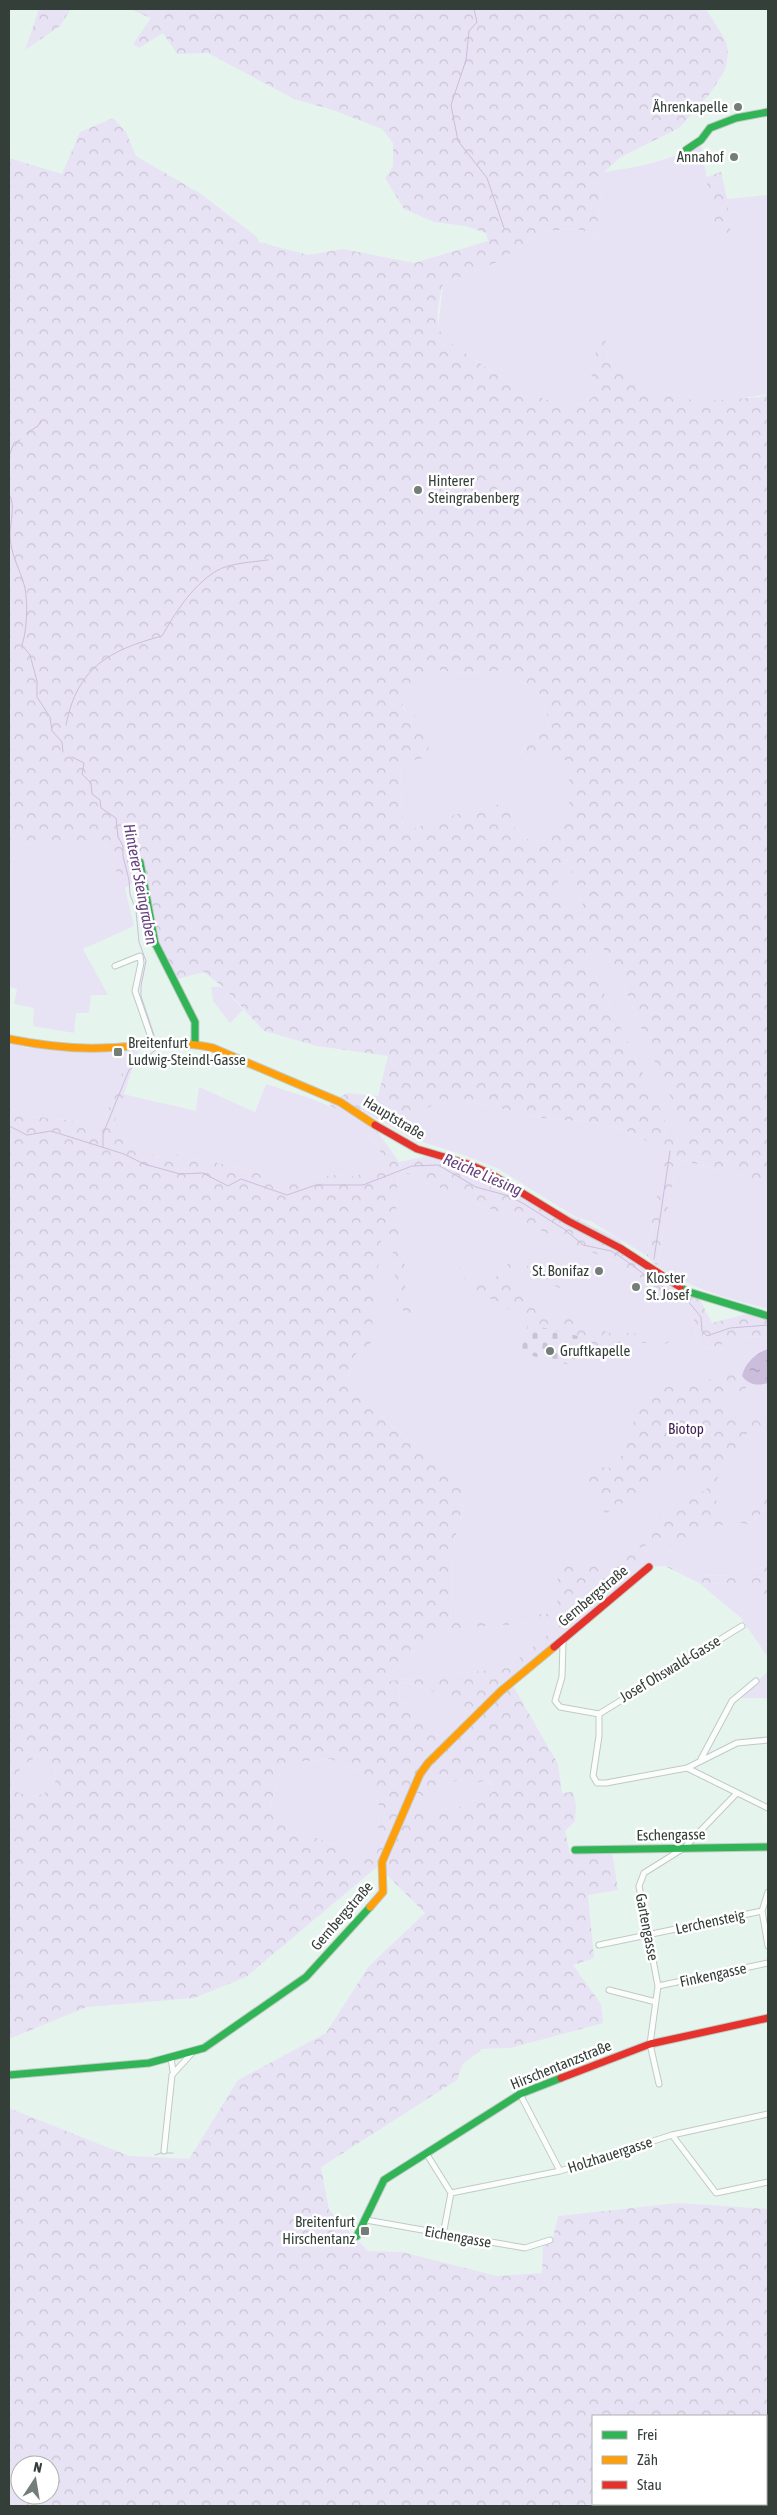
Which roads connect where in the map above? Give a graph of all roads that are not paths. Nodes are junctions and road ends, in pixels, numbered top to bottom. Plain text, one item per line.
1 (768, 112) edge
2 (686, 150) dead end
3 (140, 862) dead end
4 (114, 966) dead end
5 (9, 1039) edge
6 (153, 1042) junction
7 (195, 1043) junction
8 (768, 1316) edge
9 (649, 1567) dead end
10 (742, 1626) dead end
11 (561, 1640) junction
12 (756, 1681) dead end
13 (599, 1714) junction
14 (768, 1740) edge
15 (701, 1759) junction
16 (687, 1768) junction
17 (736, 1794) junction
18 (768, 1808) edge
19 (768, 1847) edge
20 (684, 1848) junction
21 (575, 1850) dead end
22 (768, 1892) edge
23 (762, 1911) junction
24 (647, 1934) junction
25 (600, 1945) dead end
26 (768, 1946) edge
27 (768, 1963) edge
28 (658, 1986) junction
29 (609, 1990) dead end
30 (656, 2002) junction
31 (768, 2018) edge
32 (650, 2044) junction
33 (192, 2052) junction
34 (171, 2058) junction
35 (173, 2071) junction
36 (9, 2075) edge
37 (658, 2084) dead end
38 (520, 2094) junction
39 (768, 2114) edge
40 (672, 2135) junction
41 (164, 2151) dead end
42 (426, 2153) junction
43 (560, 2171) junction
44 (768, 2182) edge
45 (451, 2193) junction
46 (366, 2220) junction
47 (443, 2234) junction
48 (357, 2236) dead end
49 (550, 2240) dead end

1 - 2 street
3 - 7 street
4 - 6 street
5 - 6 street, Hauptstraße
6 - 7 street, Hauptstraße
7 - 8 street, Hauptstraße
9 - 11 street, Gernbergstraße
10 - 13 street, Josef Ohswald-Gasse
11 - 13 street
11 - 33 street, Gernbergstraße
12 - 15 street
13 - 16 street
14 - 15 street
15 - 16 street
16 - 17 street
17 - 18 street
17 - 20 street, Gartengasse
19 - 20 street, Eschengasse
20 - 21 street, Eschengasse
20 - 24 street, Gartengasse
22 - 23 street
23 - 24 street, Lerchensteig
23 - 26 street
24 - 25 street, Lerchensteig
24 - 28 street, Gartengasse
27 - 28 street, Finkengasse
28 - 30 street, Gartengasse
29 - 30 street
30 - 32 street, Gartengasse
31 - 32 street, Hirschentanzstraße
32 - 37 street, Gartengasse
32 - 38 street, Hirschentanzstraße
33 - 34 street, Gernbergstraße
33 - 35 street
34 - 35 street
34 - 36 street, Gernbergstraße
35 - 41 street
38 - 42 street, Hirschentanzstraße
38 - 43 street
39 - 40 street, Holzhauergasse
40 - 43 street, Holzhauergasse
40 - 44 street
42 - 45 street
42 - 46 street, Hirschentanzstraße
43 - 45 street, Holzhauergasse
45 - 47 street
46 - 47 street, Eichengasse
46 - 48 street, Hirschentanzstraße
47 - 49 street, Eichengasse

